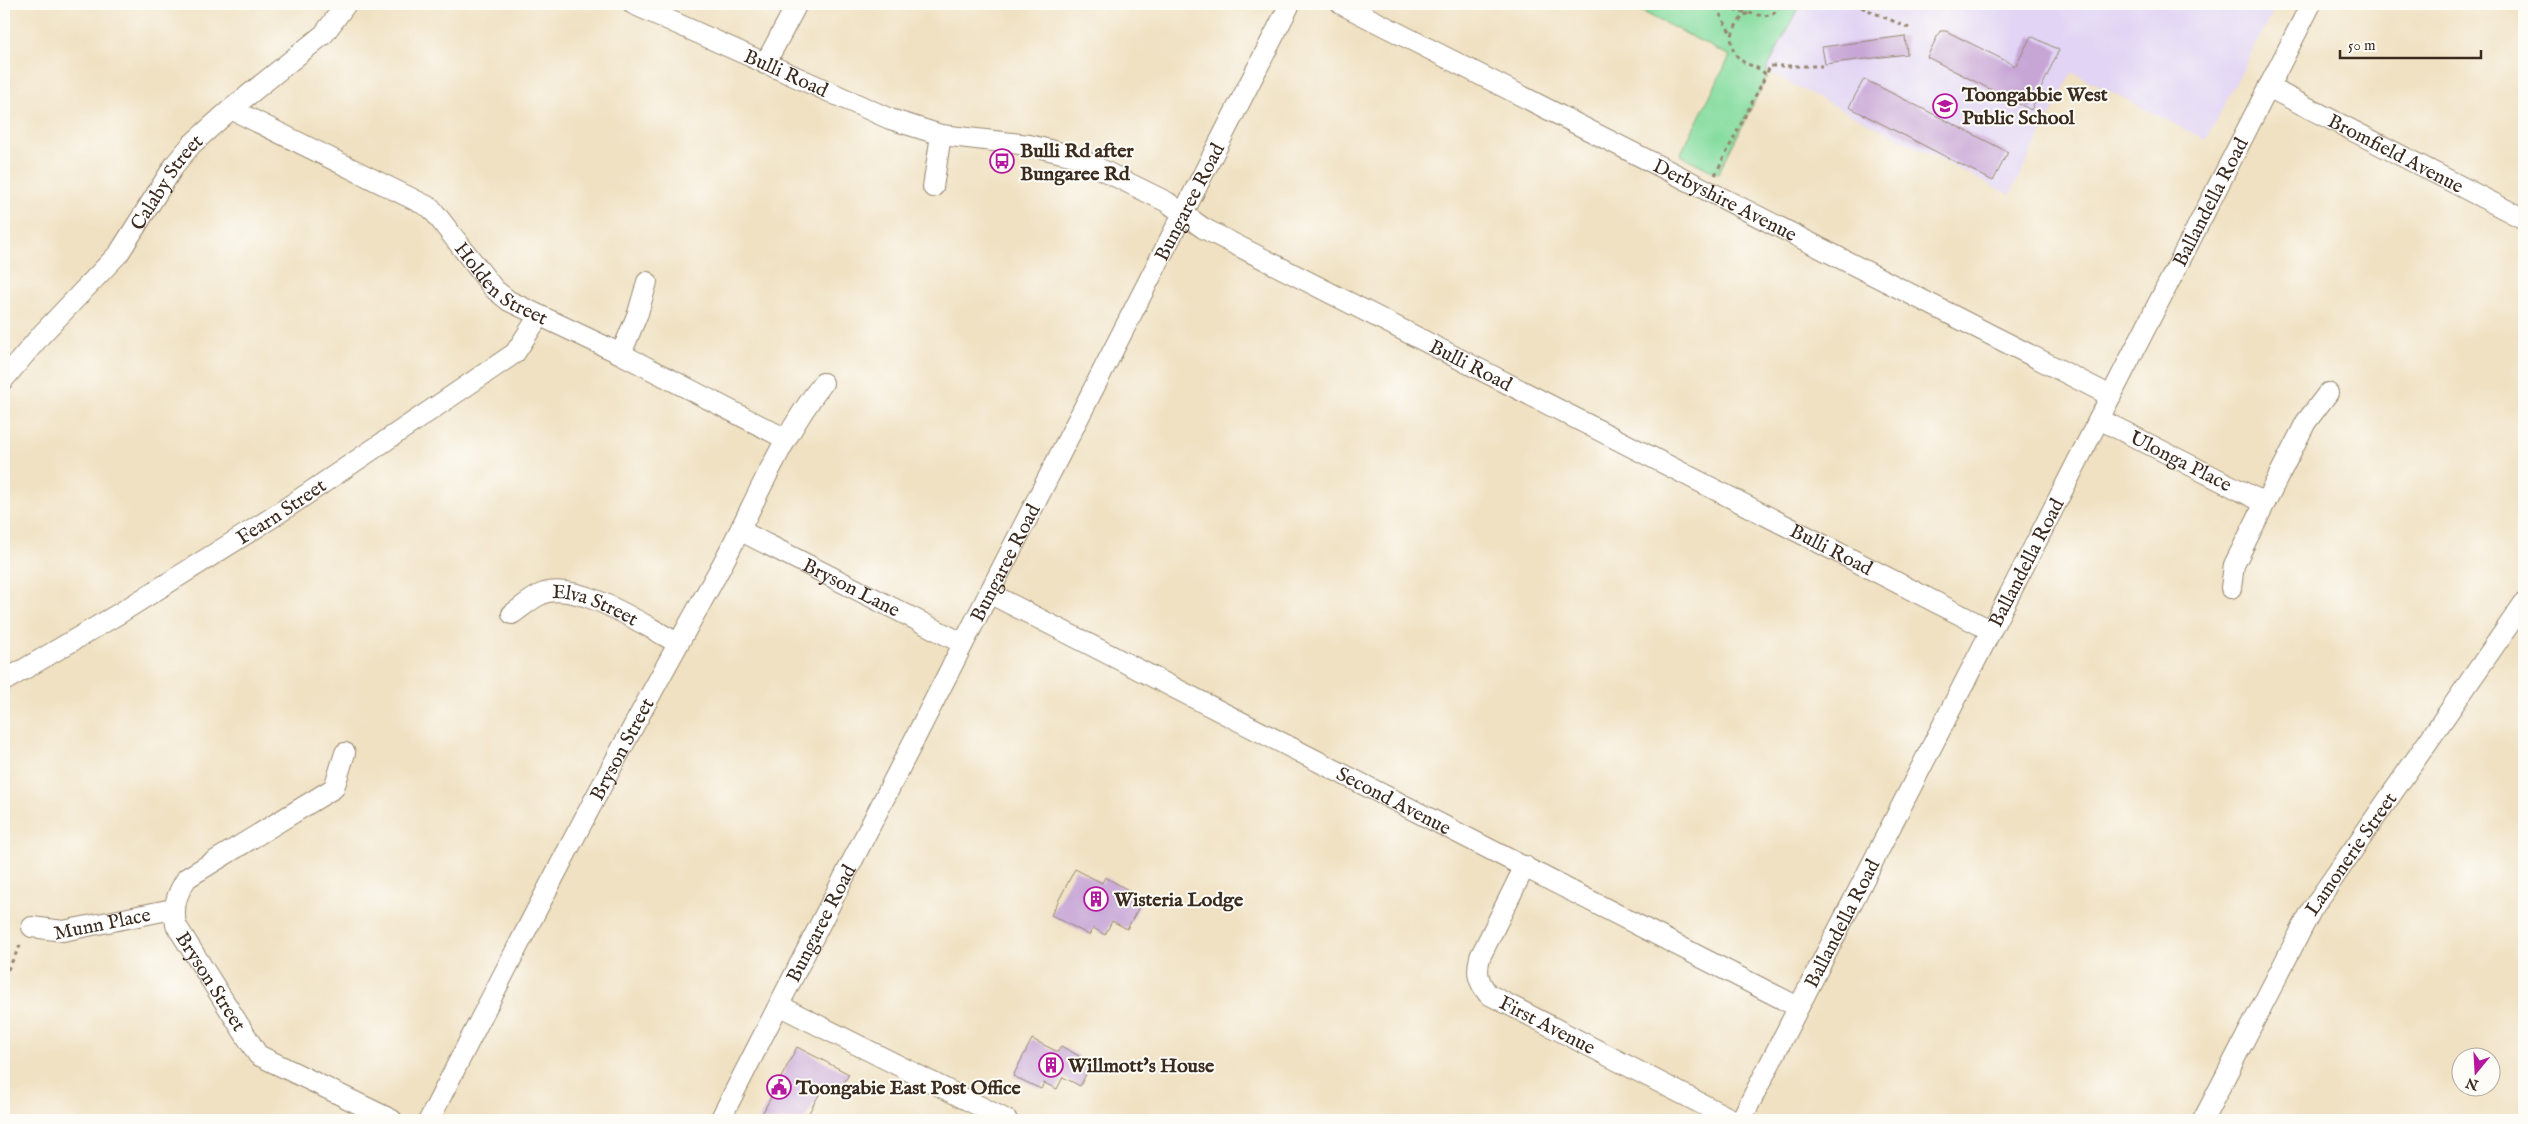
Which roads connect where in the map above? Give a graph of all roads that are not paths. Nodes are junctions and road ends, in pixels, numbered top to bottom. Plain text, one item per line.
1 (346, 4) edge
2 (633, 4) edge
3 (796, 4) edge
4 (1290, 4) edge
5 (1341, 4) edge
6 (2311, 4) edge
7 (765, 64) junction
8 (2268, 87) junction
9 (231, 109) junction
10 (941, 135) junction
11 (933, 187) dead end
12 (1182, 214) junction
13 (2524, 219) edge
14 (647, 282) dead end
15 (539, 316) junction
16 (620, 354) junction
17 (4, 379) edge
18 (823, 383) dead end
19 (2328, 393) dead end
20 (2111, 396) junction
21 (2099, 418) junction
22 (786, 439) junction
23 (2265, 504) junction
24 (741, 531) junction
25 (2231, 588) dead end
26 (989, 593) junction
27 (2524, 603) edge
28 (512, 614) dead end
29 (1990, 630) junction
30 (678, 643) junction
31 (962, 643) junction
32 (4, 681) edge
33 (345, 753) dead end
34 (1526, 866) junction
35 (173, 909) junction
36 (32, 927) road end
37 (780, 1006) junction
38 (1798, 1007) junction
39 (392, 1120) edge
40 (429, 1120) edge
41 (720, 1120) edge
42 (1007, 1120) edge
43 (1733, 1120) edge
44 (1741, 1120) edge
45 (2203, 1120) edge

1 - 9 street, Calaby Street
2 - 7 street, Bulli Road
3 - 7 street
4 - 12 street, Bungaree Road
5 - 20 street, Derbyshire Avenue
6 - 8 street, Ballandella Road
7 - 10 street, Bulli Road
8 - 13 street, Bromfield Avenue
8 - 20 street, Ballandella Road
9 - 15 street, Holden Street
9 - 17 street, Calaby Street
10 - 11 street
10 - 12 street, Bulli Road
12 - 26 street, Bungaree Road
12 - 29 street, Bulli Road
14 - 16 street
15 - 16 street, Holden Street
15 - 32 street, Fearn Street
16 - 22 street, Holden Street
18 - 22 street, Bryson Street
19 - 23 street
20 - 21 street, Ballandella Road
21 - 23 street, Ulonga Place
21 - 29 street, Ballandella Road
22 - 24 street, Bryson Street
23 - 25 street
24 - 30 street, Bryson Street
24 - 31 street, Bryson Lane
26 - 31 street, Bungaree Road
26 - 34 street, Second Avenue
27 - 45 street, Lamonerie Street
28 - 30 street, Elva Street
29 - 38 street, Ballandella Road
30 - 40 street, Bryson Street
31 - 37 street, Bungaree Road
33 - 35 street, Bryson Street
34 - 38 street, Second Avenue
34 - 43 street, First Avenue
35 - 36 street, Munn Place
35 - 39 street, Bryson Street
37 - 41 street, Bungaree Road
37 - 42 street
38 - 44 street, Ballandella Road

